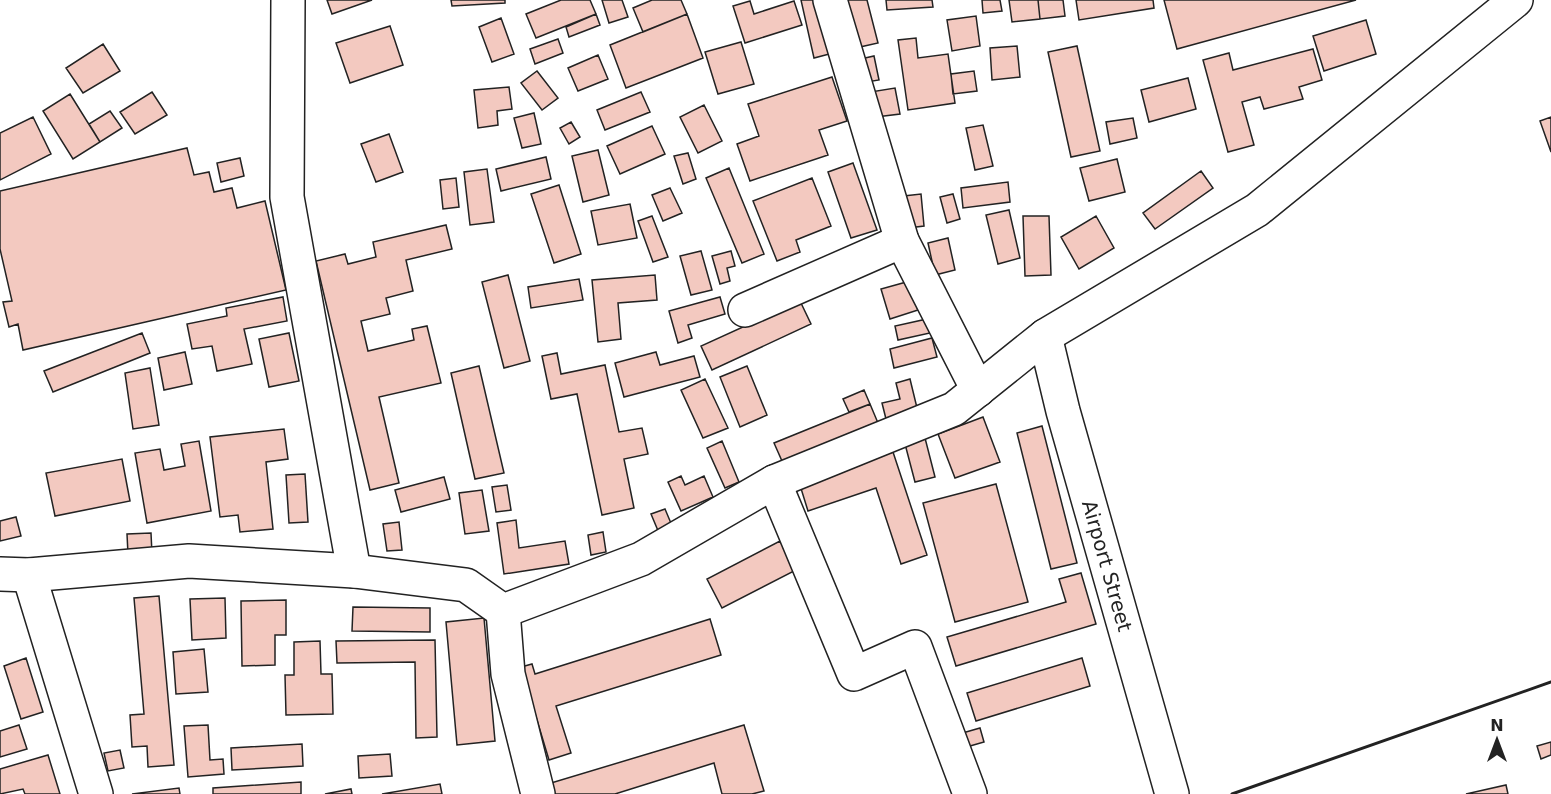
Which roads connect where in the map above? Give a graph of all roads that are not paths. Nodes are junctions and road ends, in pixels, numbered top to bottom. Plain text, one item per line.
1 (288, 0) edge
2 (830, 0) edge
3 (1516, 0) edge
4 (902, 241) junction
5 (746, 310) dead end
6 (1045, 336) junction
7 (978, 390) junction
8 (774, 482) junction
9 (354, 571) junction
10 (14, 575) edge
11 (503, 611) junction
12 (96, 794) edge
13 (538, 794) edge
14 (970, 794) edge
15 (1172, 794) edge

1 - 9 street
2 - 4 street
3 - 6 street
4 - 5 street
4 - 7 street
6 - 7 street
6 - 15 street, Airport Street
7 - 8 street
8 - 11 street
8 - 14 street
9 - 10 street
9 - 11 street
10 - 12 street
11 - 13 street

